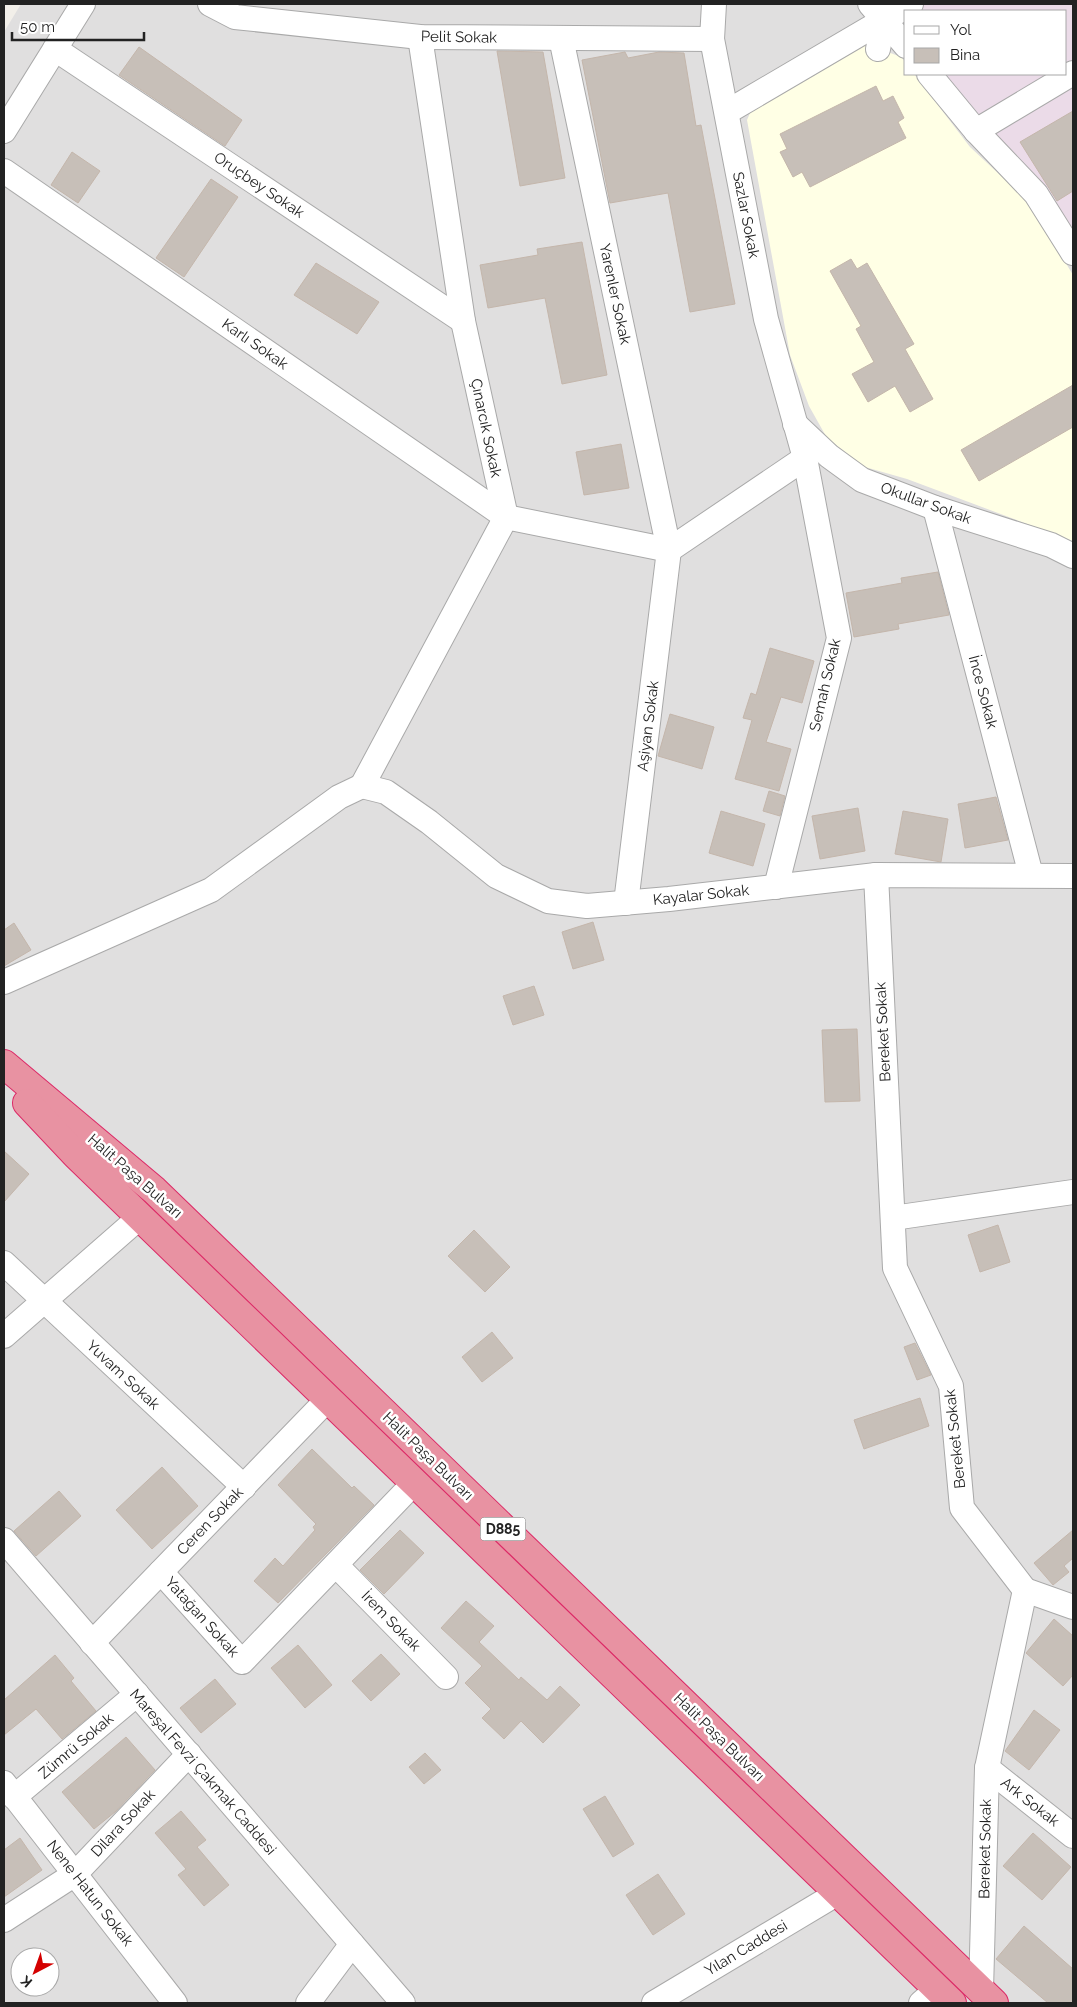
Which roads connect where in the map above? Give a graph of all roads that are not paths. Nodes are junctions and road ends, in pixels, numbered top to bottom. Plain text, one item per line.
1 (84, 4) edge
2 (210, 4) edge
3 (714, 4) edge
4 (911, 4) edge
5 (877, 11) edge
6 (420, 37) junction
7 (561, 38) junction
8 (712, 39) junction
9 (904, 44) edge
10 (56, 49) junction
11 (878, 49) dead end
12 (1073, 73) edge
13 (930, 75) edge
14 (726, 112) junction
15 (4, 131) edge
16 (976, 131) junction
17 (4, 171) edge
18 (1071, 246) edge
19 (463, 322) junction
20 (794, 423) junction
21 (805, 458) junction
22 (940, 501) junction
23 (506, 516) junction
24 (669, 550) junction
25 (1073, 556) edge
26 (362, 786) junction
27 (876, 875) junction
28 (1031, 876) junction
29 (1073, 876) edge
30 (776, 887) junction
31 (626, 903) junction
32 (4, 982) edge
33 (4, 1064) edge
34 (4, 1079) edge
35 (1073, 1192) edge
36 (140, 1217) junction
37 (892, 1218) junction
38 (4, 1263) edge
39 (44, 1301) junction
40 (4, 1336) edge
41 (328, 1399) junction
42 (414, 1483) junction
43 (244, 1487) junction
44 (4, 1540) edge
45 (336, 1565) junction
46 (161, 1572) junction
47 (1025, 1590) junction
48 (1073, 1607) edge
49 (92, 1643) junction
50 (446, 1677) dead end
51 (137, 1694) junction
52 (189, 1754) junction
53 (987, 1768) junction
54 (9, 1790) edge
55 (1073, 1836) edge
56 (75, 1874) junction
57 (838, 1893) junction
58 (4, 1920) edge
59 (352, 1944) junction
60 (988, 1997) edge
61 (937, 1999) edge
62 (175, 2003) edge
63 (308, 2003) edge
64 (403, 2003) edge
65 (654, 2003) edge

1 - 10 street
2 - 6 street, Pelit Sokak
3 - 8 street, Sazlar Sokak
4 - 5 street
5 - 9 street
5 - 11 street
5 - 14 street
6 - 7 street, Pelit Sokak
6 - 19 street, Çınarcık Sokak
7 - 8 street, Pelit Sokak
7 - 24 street, Yarenler Sokak
8 - 14 street, Sazlar Sokak
10 - 15 street
10 - 19 street, Oruçbey Sokak
12 - 16 street
13 - 16 street
14 - 20 street, Sazlar Sokak
16 - 18 street
17 - 23 street, Karlı Sokak
19 - 23 street, Çınarcık Sokak
20 - 21 street, Semah Sokak
20 - 22 street, Okullar Sokak
21 - 24 street
21 - 30 street, Semah Sokak
22 - 25 street, Okullar Sokak
22 - 28 street, İnce Sokak
23 - 24 street
23 - 26 street
24 - 31 street, Aşiyan Sokak
26 - 31 street, Kayalar Sokak
26 - 32 street
27 - 28 street, Kayalar Sokak
27 - 30 street, Kayalar Sokak
27 - 37 street, Bereket Sokak
28 - 29 street, Kayalar Sokak
30 - 31 street, Kayalar Sokak
33 - 60 highway, Halit Paşa Bulvarı / D885
34 - 36 highway, Halit Paşa Bulvarı / D885
35 - 37 street
36 - 39 street
36 - 41 highway, Halit Paşa Bulvarı / D885
37 - 47 street, Bereket Sokak
38 - 39 street, Yuvam Sokak
39 - 40 street
39 - 43 street, Yuvam Sokak
41 - 42 highway, Halit Paşa Bulvarı / D885
41 - 43 street, Ceren Sokak
42 - 45 street
42 - 57 highway, Halit Paşa Bulvarı / D885
43 - 46 street, Ceren Sokak
44 - 49 street, Mareşal Fevzi Çakmak Caddesi
45 - 46 street, Yatağan Sokak
45 - 50 street, İrem Sokak
46 - 49 street, Ceren Sokak
47 - 48 street
47 - 53 street, Bereket Sokak
49 - 51 street, Mareşal Fevzi Çakmak Caddesi
51 - 52 street, Mareşal Fevzi Çakmak Caddesi
51 - 54 street, Zümrü Sokak
52 - 56 street, Dilara Sokak
52 - 59 street, Mareşal Fevzi Çakmak Caddesi
53 - 55 street, Ark Sokak
53 - 60 street, Bereket Sokak
54 - 56 street, Nene Hatun Sokak
56 - 58 street, Dilara Sokak
56 - 62 street, Nene Hatun Sokak
57 - 61 highway, Halit Paşa Bulvarı / D885
57 - 65 street, Yılan Caddesi
59 - 63 street
59 - 64 street, Mareşal Fevzi Çakmak Caddesi

